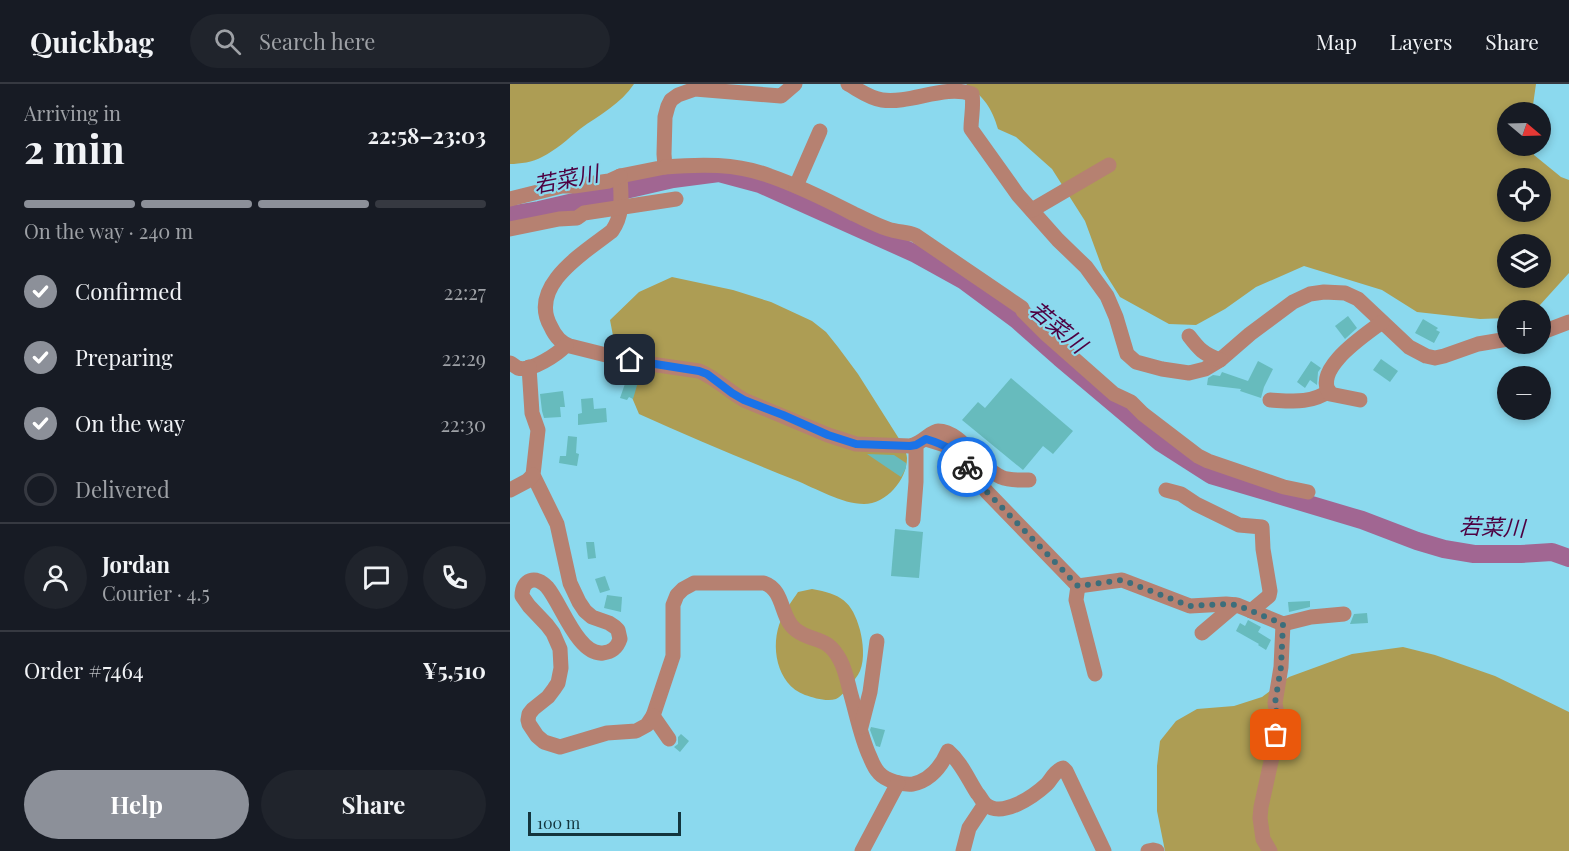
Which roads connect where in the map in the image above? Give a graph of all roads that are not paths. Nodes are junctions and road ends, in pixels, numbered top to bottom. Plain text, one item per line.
1 (794, 84) edge
2 (848, 84) edge
3 (970, 88) edge
4 (820, 131) dead end
5 (1109, 165) dead end
6 (665, 166) junction
7 (620, 178) junction
8 (796, 186) junction
9 (510, 199) edge
10 (676, 199) dead end
11 (621, 206) junction
12 (1032, 210) junction
13 (510, 229) edge
14 (1382, 322) junction
15 (1569, 322) edge
16 (1551, 329) edge
17 (1189, 336) dead end
18 (1497, 341) edge
19 (566, 345) junction
20 (1220, 360) junction
21 (510, 363) edge
22 (529, 367) junction
23 (1329, 392) junction
24 (1270, 400) dead end
25 (1360, 400) dead end
26 (921, 442) junction
27 (533, 475) junction
28 (1029, 480) dead end
29 (510, 490) edge
30 (1166, 490) dead end
31 (1308, 492) dead end
32 (913, 520) dead end
33 (1078, 586) junction
34 (1235, 605) junction
35 (1251, 611) junction
36 (1344, 614) dead end
37 (1283, 624) junction
38 (1202, 633) dead end
39 (877, 641) dead end
40 (1095, 674) dead end
41 (653, 716) junction
42 (861, 730) junction
43 (669, 739) dead end
44 (898, 783) junction
45 (985, 804) junction
46 (862, 851) edge
47 (963, 851) edge
48 (1104, 851) edge
49 (1148, 851) edge
50 (1158, 851) edge
51 (1270, 851) edge

1 - 6 street
2 - 3 street
3 - 12 street
4 - 8 street
5 - 12 street
6 - 7 street
6 - 8 street
7 - 9 street
7 - 11 street
8 - 31 street
10 - 11 street
11 - 13 street
11 - 19 street
12 - 20 street
14 - 18 street
14 - 20 street
14 - 23 street
15 - 16 street
17 - 20 street
19 - 22 street
19 - 26 street
21 - 22 street
22 - 27 street
23 - 24 street
23 - 25 street
26 - 28 street
26 - 32 street
26 - 33 street
27 - 29 street
27 - 41 street
30 - 35 street
33 - 34 street
33 - 40 street
34 - 35 street
34 - 38 street
35 - 37 street
36 - 37 street
37 - 51 street
39 - 42 street
41 - 42 street
41 - 43 street
42 - 44 street
44 - 45 street
44 - 46 street
45 - 47 street
45 - 48 street
49 - 50 street

